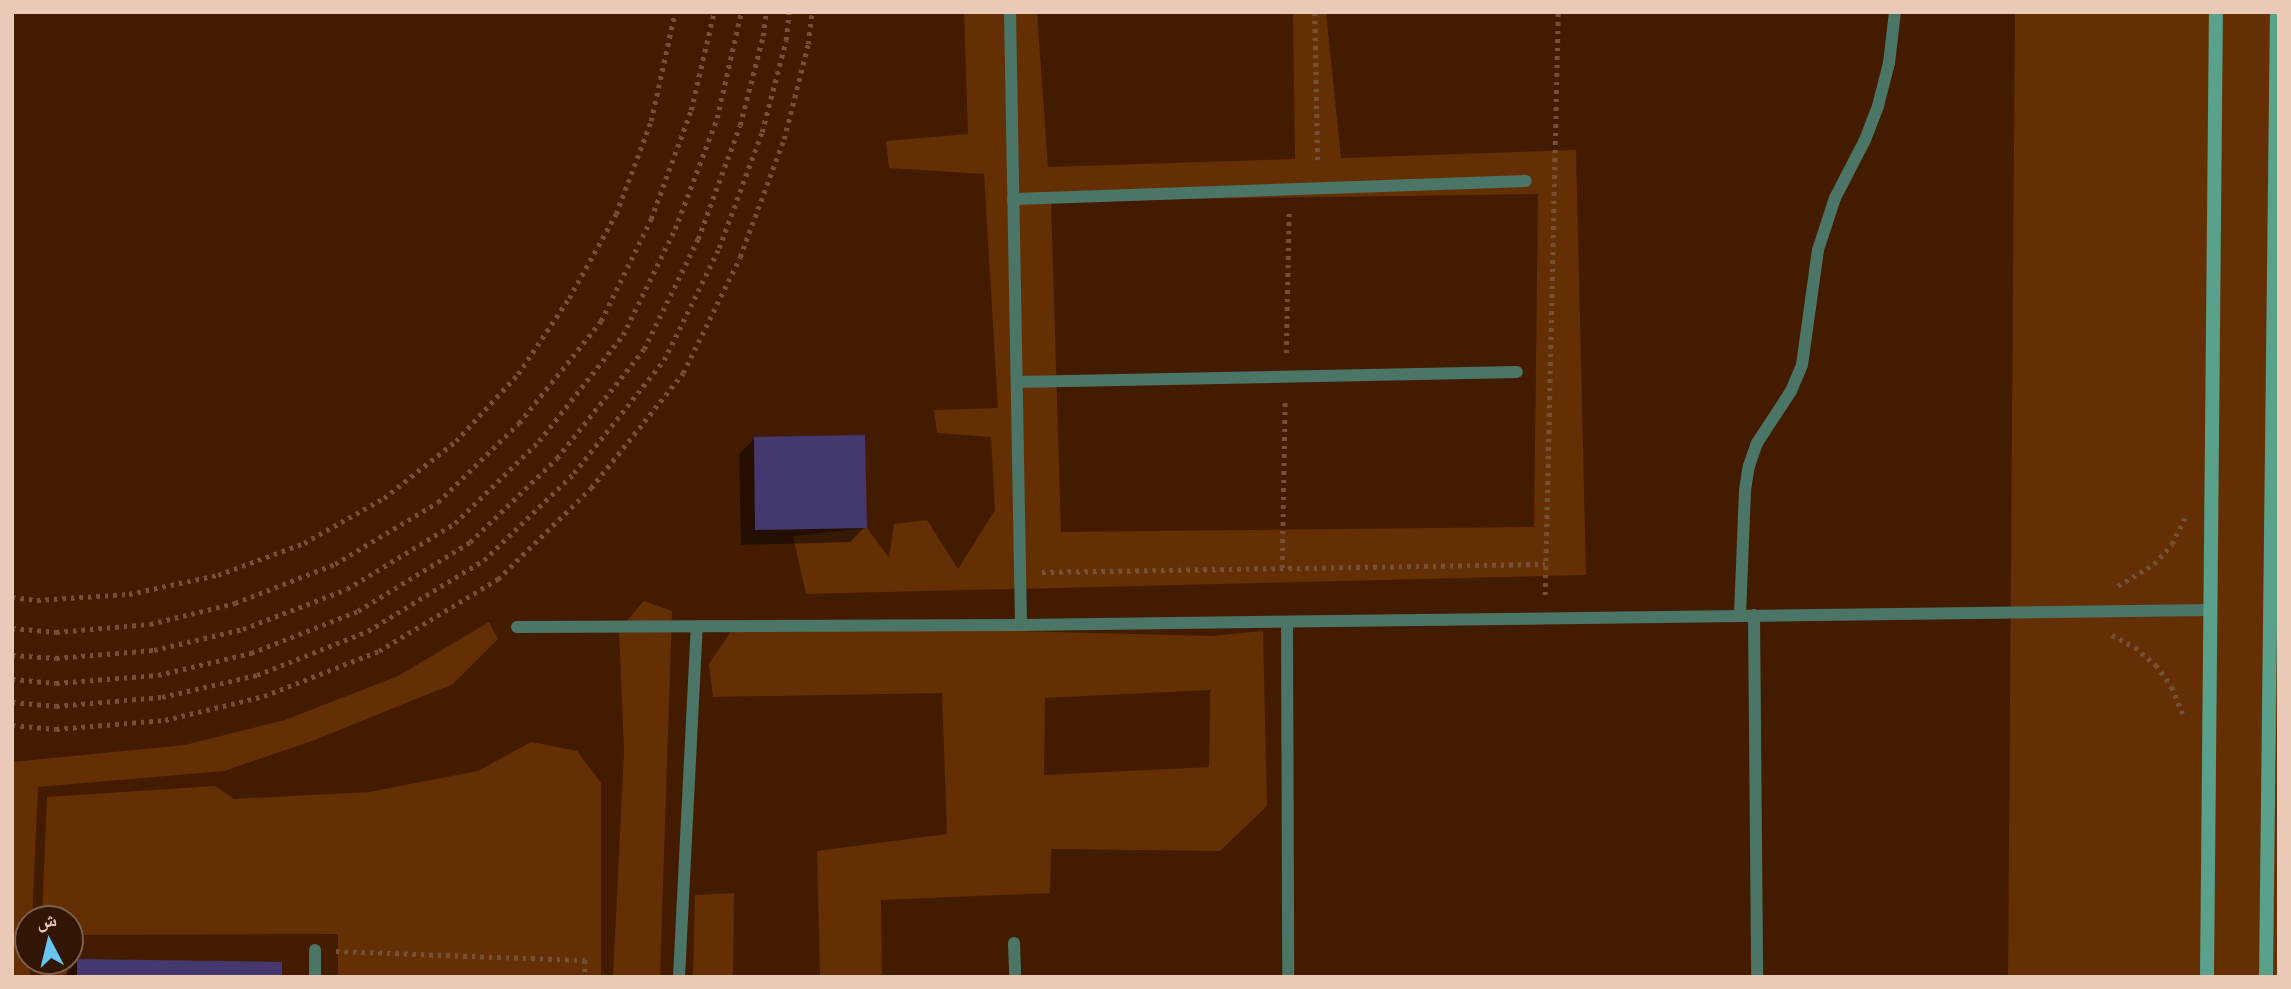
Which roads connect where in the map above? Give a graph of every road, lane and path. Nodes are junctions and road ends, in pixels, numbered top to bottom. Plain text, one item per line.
1 (675, 12) edge
2 (714, 12) edge
3 (741, 12) edge
4 (766, 12) edge
5 (789, 12) edge
6 (812, 12) edge
7 (1010, 12) edge
8 (1315, 12) edge
9 (1558, 12) edge
10 (1895, 12) edge
11 (2216, 12) edge
12 (2277, 12) edge
13 (1526, 181) dead end
14 (1318, 188) junction
15 (1013, 199) junction
16 (1517, 372) dead end
17 (1017, 382) junction
18 (2188, 508) dead end
19 (1545, 564) junction
20 (1020, 572) junction
21 (12, 597) edge
22 (2210, 610) junction
23 (2108, 612) junction
24 (1740, 615) junction
25 (1754, 615) junction
26 (1544, 617) junction
27 (1287, 622) junction
28 (1021, 625) junction
29 (697, 626) junction
30 (517, 627) dead end
31 (12, 628) edge
32 (12, 655) edge
33 (12, 680) edge
34 (12, 702) edge
35 (12, 725) edge
36 (2186, 726) dead end
37 (1014, 943) dead end
38 (314, 950) joint
39 (315, 977) edge
40 (585, 977) edge
41 (679, 977) edge
42 (1015, 977) edge
43 (1288, 977) edge
44 (1757, 977) edge
45 (2207, 977) edge
46 (2266, 977) edge

1 - 21 path
2 - 31 path
3 - 32 path
4 - 33 path
5 - 34 path
6 - 35 path
7 - 15 lane
8 - 14 path
9 - 19 path
10 - 24 lane
11 - 22 street
12 - 46 street
13 - 14 lane
14 - 15 lane
15 - 17 lane
16 - 17 lane
17 - 20 lane
18 - 23 path
19 - 20 path
19 - 26 path
20 - 28 lane
22 - 23 lane
22 - 45 street
23 - 25 lane
23 - 36 path
24 - 25 lane
24 - 26 lane
25 - 44 lane
26 - 27 lane
27 - 28 lane
27 - 43 lane
28 - 29 lane
29 - 30 lane
29 - 41 lane
37 - 42 lane
38 - 39 lane
38 - 40 path

